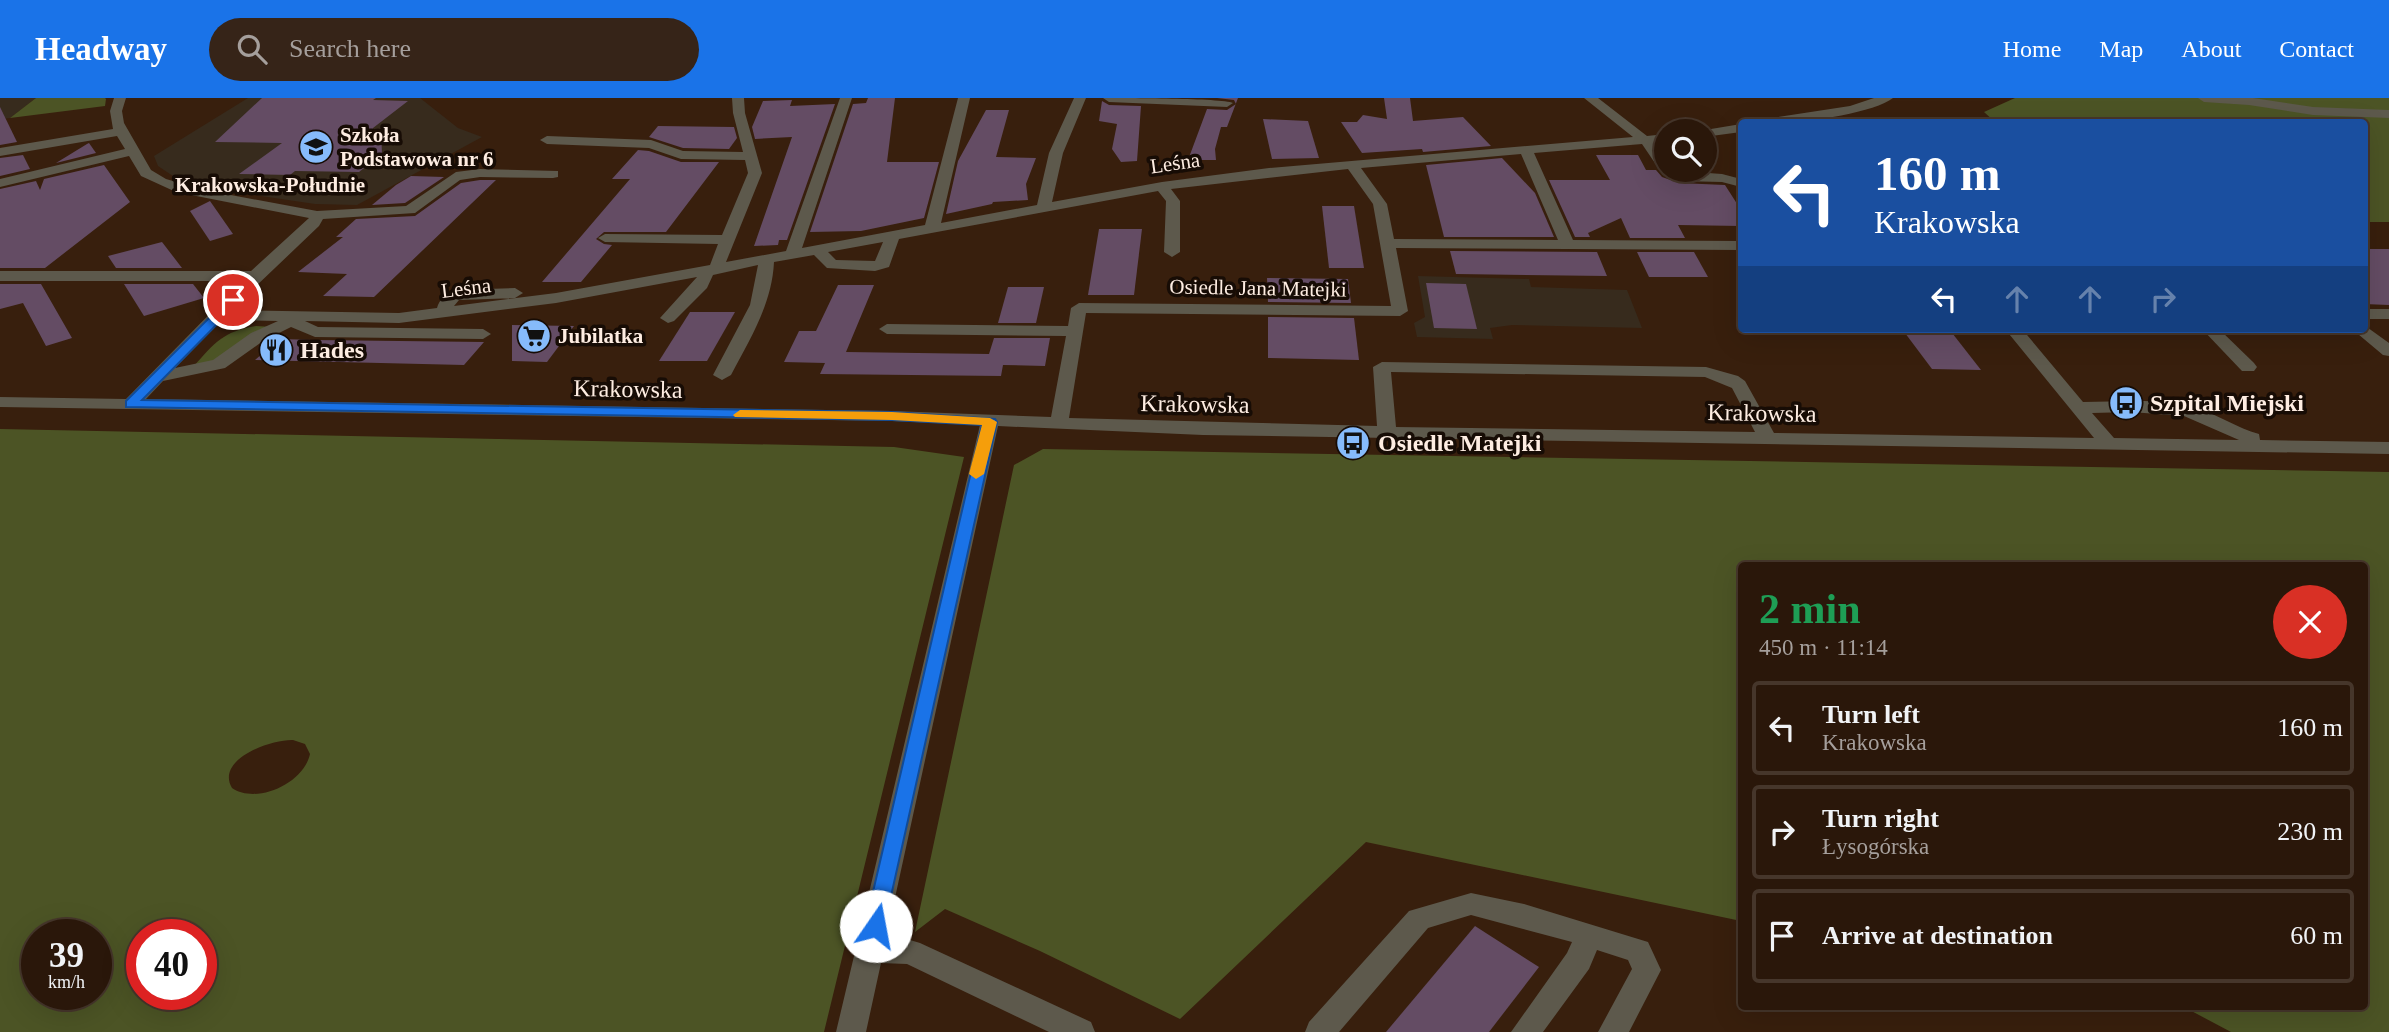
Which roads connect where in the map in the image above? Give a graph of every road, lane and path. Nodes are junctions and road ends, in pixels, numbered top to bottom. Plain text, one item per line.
1 (120, 98) edge
2 (738, 98) edge
3 (846, 98) edge
4 (964, 98) edge
5 (1080, 98) edge
6 (1109, 98) edge
7 (1590, 98) edge
8 (1887, 98) edge
9 (2204, 98) edge
10 (1227, 103) dead end
11 (1852, 109) junction
12 (2389, 114) edge
13 (1790, 119) edge
14 (1862, 119) edge
15 (1738, 128) edge
16 (119, 132) junction
17 (1717, 132) edge
18 (547, 140) dead end
19 (1654, 140) edge
20 (1646, 141) junction
21 (134, 151) junction
22 (0, 152) edge
23 (1527, 152) junction
24 (749, 156) junction
25 (1353, 166) junction
26 (552, 174) dead end
27 (1738, 182) edge
28 (0, 183) edge
29 (1162, 186) junction
30 (1044, 206) junction
31 (317, 215) junction
32 (932, 228) junction
33 (892, 236) junction
34 (605, 238) dead end
35 (727, 240) junction
36 (1387, 243) junction
37 (1569, 246) junction
38 (1738, 246) edge
39 (818, 250) junction
40 (1172, 253) dead end
41 (792, 255) junction
42 (766, 261) junction
43 (711, 271) junction
44 (0, 276) edge
45 (255, 276) junction
46 (466, 281) dead end
47 (454, 295) junction
48 (556, 298) junction
49 (444, 312) junction
50 (2368, 314) edge
51 (2389, 314) edge
52 (219, 315) junction
53 (668, 318) dead end
54 (297, 319) junction
55 (887, 329) dead end
56 (1075, 331) junction
57 (2016, 333) edge
58 (2214, 333) edge
59 (2365, 333) edge
60 (483, 334) dead end
61 (2389, 351) edge
62 (2248, 367) dead end
63 (722, 375) dead end
64 (158, 377) junction
65 (0, 402) edge
66 (131, 404) junction
67 (2078, 407) junction
68 (990, 422) junction
69 (1059, 425) junction
70 (1387, 432) junction
71 (1767, 437) junction
72 (2107, 442) junction
73 (2284, 446) junction
74 (2389, 448) edge
75 (1588, 936) junction
76 (870, 951) junction
77 (850, 1032) edge
78 (1080, 1032) edge
79 (1320, 1032) edge
80 (1526, 1032) edge
81 (1613, 1032) edge

1 - 16 street
2 - 24 street
3 - 41 street
4 - 32 street
5 - 30 street
6 - 10 street
7 - 20 street
8 - 11 street
9 - 12 street
11 - 13 street
11 - 14 street
15 - 17 street
16 - 21 street
16 - 22 street
18 - 24 street
19 - 20 street, Leśna
20 - 23 street, Leśna
20 - 27 street
21 - 28 street
21 - 31 street
23 - 25 street, Leśna
23 - 37 street
24 - 35 street
25 - 29 street, Leśna
25 - 36 street, Osiedle Jana Matejki
26 - 31 street
29 - 30 street, Leśna
29 - 40 street
30 - 32 street, Leśna
31 - 45 street
32 - 33 street, Leśna
33 - 39 street, Leśna
33 - 39 street
34 - 35 street
35 - 43 street
36 - 37 street
36 - 56 street, Osiedle Jana Matejki
37 - 38 street
39 - 41 street, Leśna
41 - 42 street, Leśna
42 - 43 street, Leśna
42 - 63 street
43 - 48 street, Leśna
43 - 53 street
44 - 45 street
45 - 52 street
46 - 47 street
47 - 48 street
47 - 49 street
48 - 49 street, Leśna
49 - 54 street, Leśna
50 - 51 street
52 - 54 street, Leśna
52 - 64 street
54 - 60 street
54 - 64 street
55 - 56 street
56 - 69 street, Osiedle Jana Matejki
57 - 67 street
58 - 62 street
59 - 61 street
64 - 66 street
65 - 66 street, Krakowska
66 - 68 street, Krakowska
67 - 72 street
67 - 73 street
68 - 69 street, Krakowska
68 - 76 street
69 - 70 street, Krakowska
70 - 71 street, Krakowska
70 - 71 street
71 - 72 street, Krakowska
72 - 73 street, Krakowska
73 - 74 street, Krakowska
75 - 79 street
75 - 80 street
75 - 81 street
76 - 77 street
76 - 78 street

